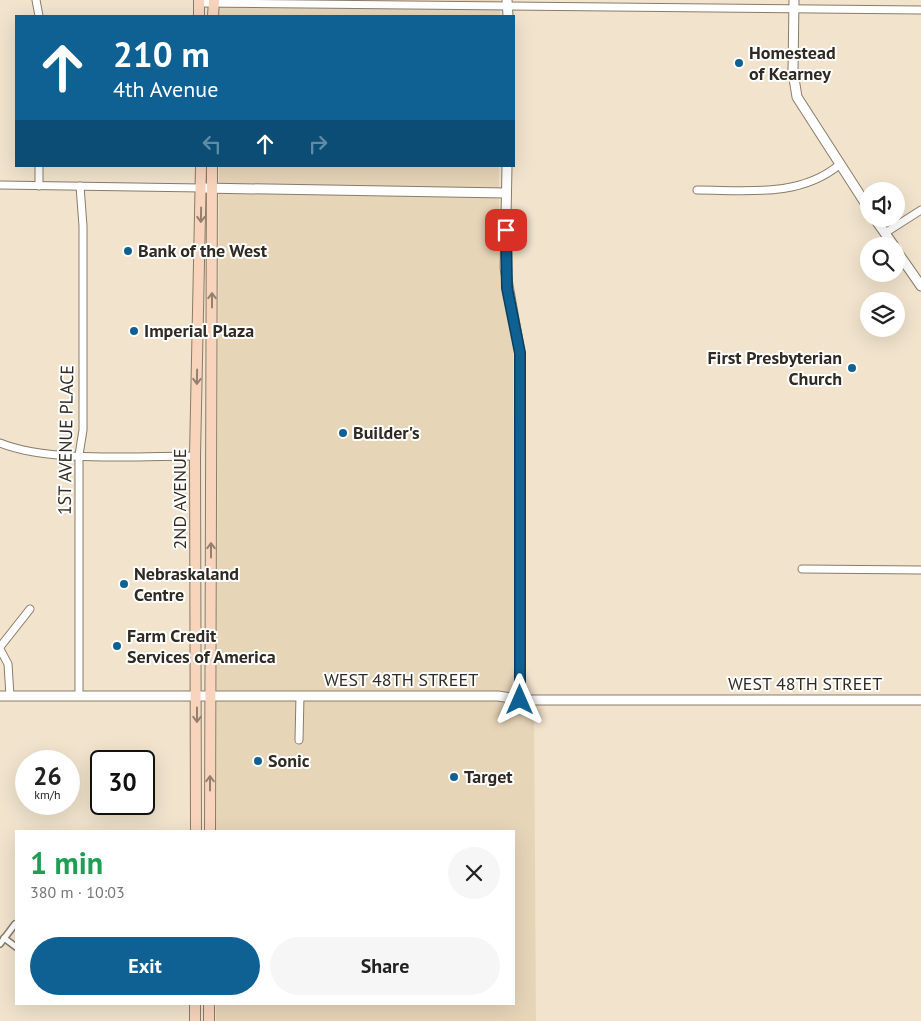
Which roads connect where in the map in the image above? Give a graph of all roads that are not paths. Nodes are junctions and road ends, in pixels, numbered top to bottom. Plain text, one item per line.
1 (36, 0) edge
2 (199, 1) edge
3 (214, 2) edge
4 (507, 3) edge
5 (794, 4) edge
6 (921, 10) edge
7 (39, 15) edge
8 (199, 15) edge
9 (214, 15) edge
10 (839, 165) junction
11 (39, 167) edge
12 (201, 167) edge
13 (212, 167) edge
14 (507, 167) edge
15 (0, 185) edge
16 (39, 186) junction
17 (80, 186) junction
18 (207, 188) junction
19 (697, 190) dead end
20 (506, 193) junction
21 (860, 196) edge
22 (921, 210) edge
23 (881, 227) edge
24 (885, 233) junction
25 (888, 237) edge
26 (905, 263) edge
27 (921, 286) edge
28 (0, 443) edge
29 (520, 444) joint
30 (79, 455) junction
31 (195, 456) junction
32 (802, 569) dead end
33 (921, 570) edge
34 (30, 609) dead end
35 (0, 648) edge
36 (79, 695) junction
37 (0, 696) edge
38 (10, 696) junction
39 (197, 696) junction
40 (210, 696) junction
41 (300, 696) junction
42 (520, 700) junction
43 (921, 700) edge
44 (299, 740) dead end
45 (196, 830) edge
46 (210, 830) edge
47 (15, 924) edge
48 (4, 938) junction
49 (0, 944) edge
50 (15, 946) edge
51 (195, 1005) edge
52 (209, 1005) edge
53 (194, 1021) edge
54 (209, 1021) edge

1 - 7 street
2 - 3 street
2 - 8 main road
3 - 4 street
3 - 9 main road
4 - 5 street
5 - 6 street
5 - 10 street
10 - 19 street
10 - 21 street
11 - 16 street
12 - 18 main road, 2ND AVENUE
13 - 18 main road, 2ND AVENUE
14 - 20 street
15 - 16 street
16 - 17 street
17 - 18 street
17 - 30 street, 1ST AVENUE PLACE
18 - 20 street
18 -> 31 main road, 2ND AVENUE
40 -> 18 main road, 2ND AVENUE
20 - 29 street
22 - 24 street
23 - 24 street
24 - 25 street
26 - 27 street
28 - 30 street
29 - 42 street
30 - 31 street
30 - 36 street, 1ST AVENUE PLACE
31 - 39 main road, 2ND AVENUE
32 - 33 street
34 - 35 street
35 - 38 street
36 - 38 street, WEST 48TH STREET
36 - 39 street, WEST 48TH STREET
37 - 38 street, WEST 48TH STREET
39 - 40 street, WEST 48TH STREET
39 -> 45 main road, 2ND AVENUE
40 - 41 street, WEST 48TH STREET
46 -> 40 main road, 2ND AVENUE
41 - 42 street, WEST 48TH STREET
41 - 44 street
42 - 43 street, WEST 48TH STREET
47 - 48 street
48 - 49 street
48 - 50 street
51 - 53 main road
52 - 54 main road

